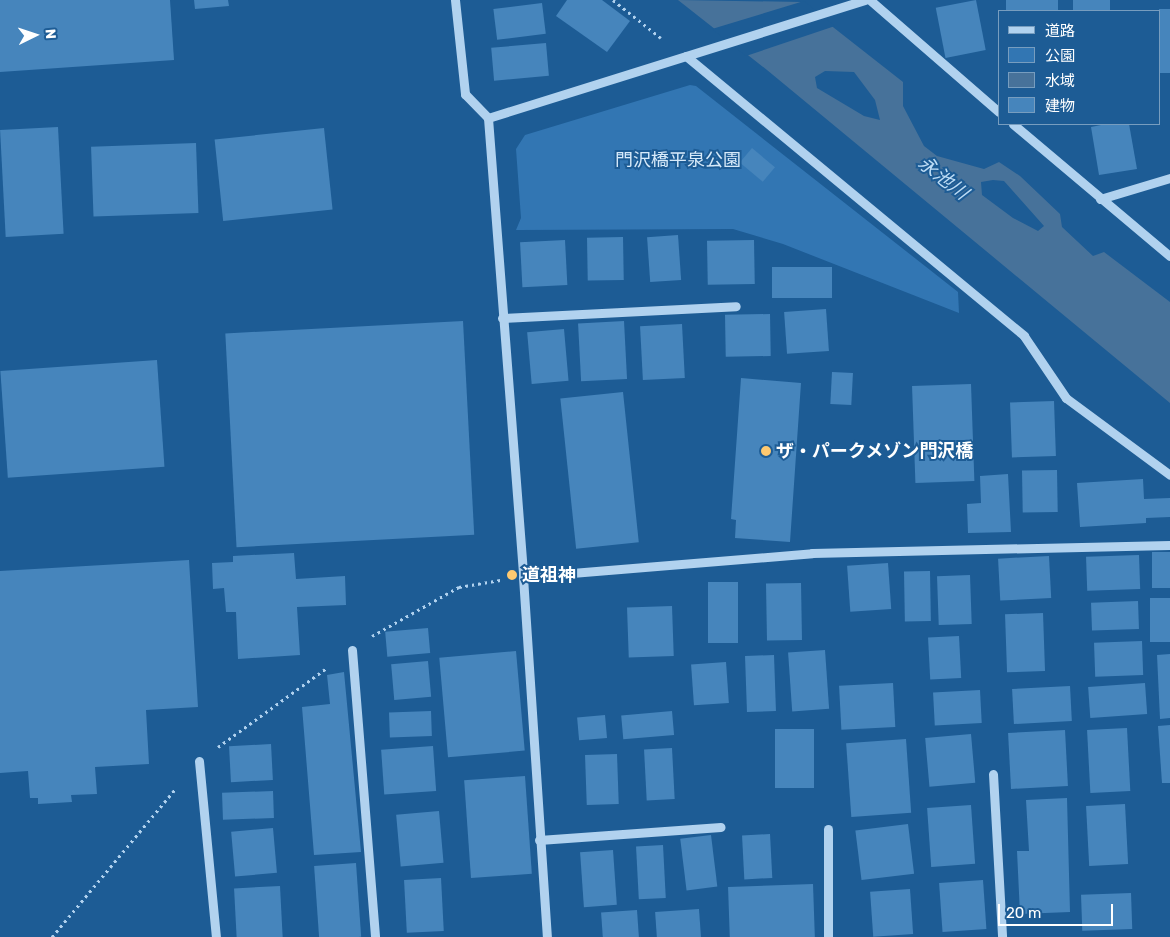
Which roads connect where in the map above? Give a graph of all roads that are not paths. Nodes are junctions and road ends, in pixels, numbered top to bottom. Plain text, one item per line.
1 (455, 0) edge
2 (865, 0) edge
3 (870, 0) edge
4 (686, 56) junction
5 (998, 111) edge
6 (488, 118) junction
7 (1013, 125) edge
8 (1170, 178) edge
9 (1100, 199) junction
10 (1170, 256) edge
11 (736, 306) dead end
12 (502, 318) junction
13 (1170, 475) edge
14 (1170, 545) edge
15 (524, 577) junction
16 (352, 650) dead end
17 (199, 761) road end
18 (993, 774) dead end
19 (721, 827) dead end
20 (828, 829) dead end
21 (539, 840) junction
22 (216, 937) edge
23 (375, 937) edge
24 (547, 937) edge
25 (828, 937) edge
26 (1002, 937) edge

1 - 6 street
2 - 4 street
3 - 5 street
4 - 6 street
4 - 13 street
6 - 12 street
7 - 9 street
8 - 9 street
9 - 10 street
11 - 12 street
12 - 15 street
14 - 15 street
15 - 21 street
16 - 23 street
17 - 22 street
18 - 26 street
19 - 21 street
20 - 25 street
21 - 24 street

